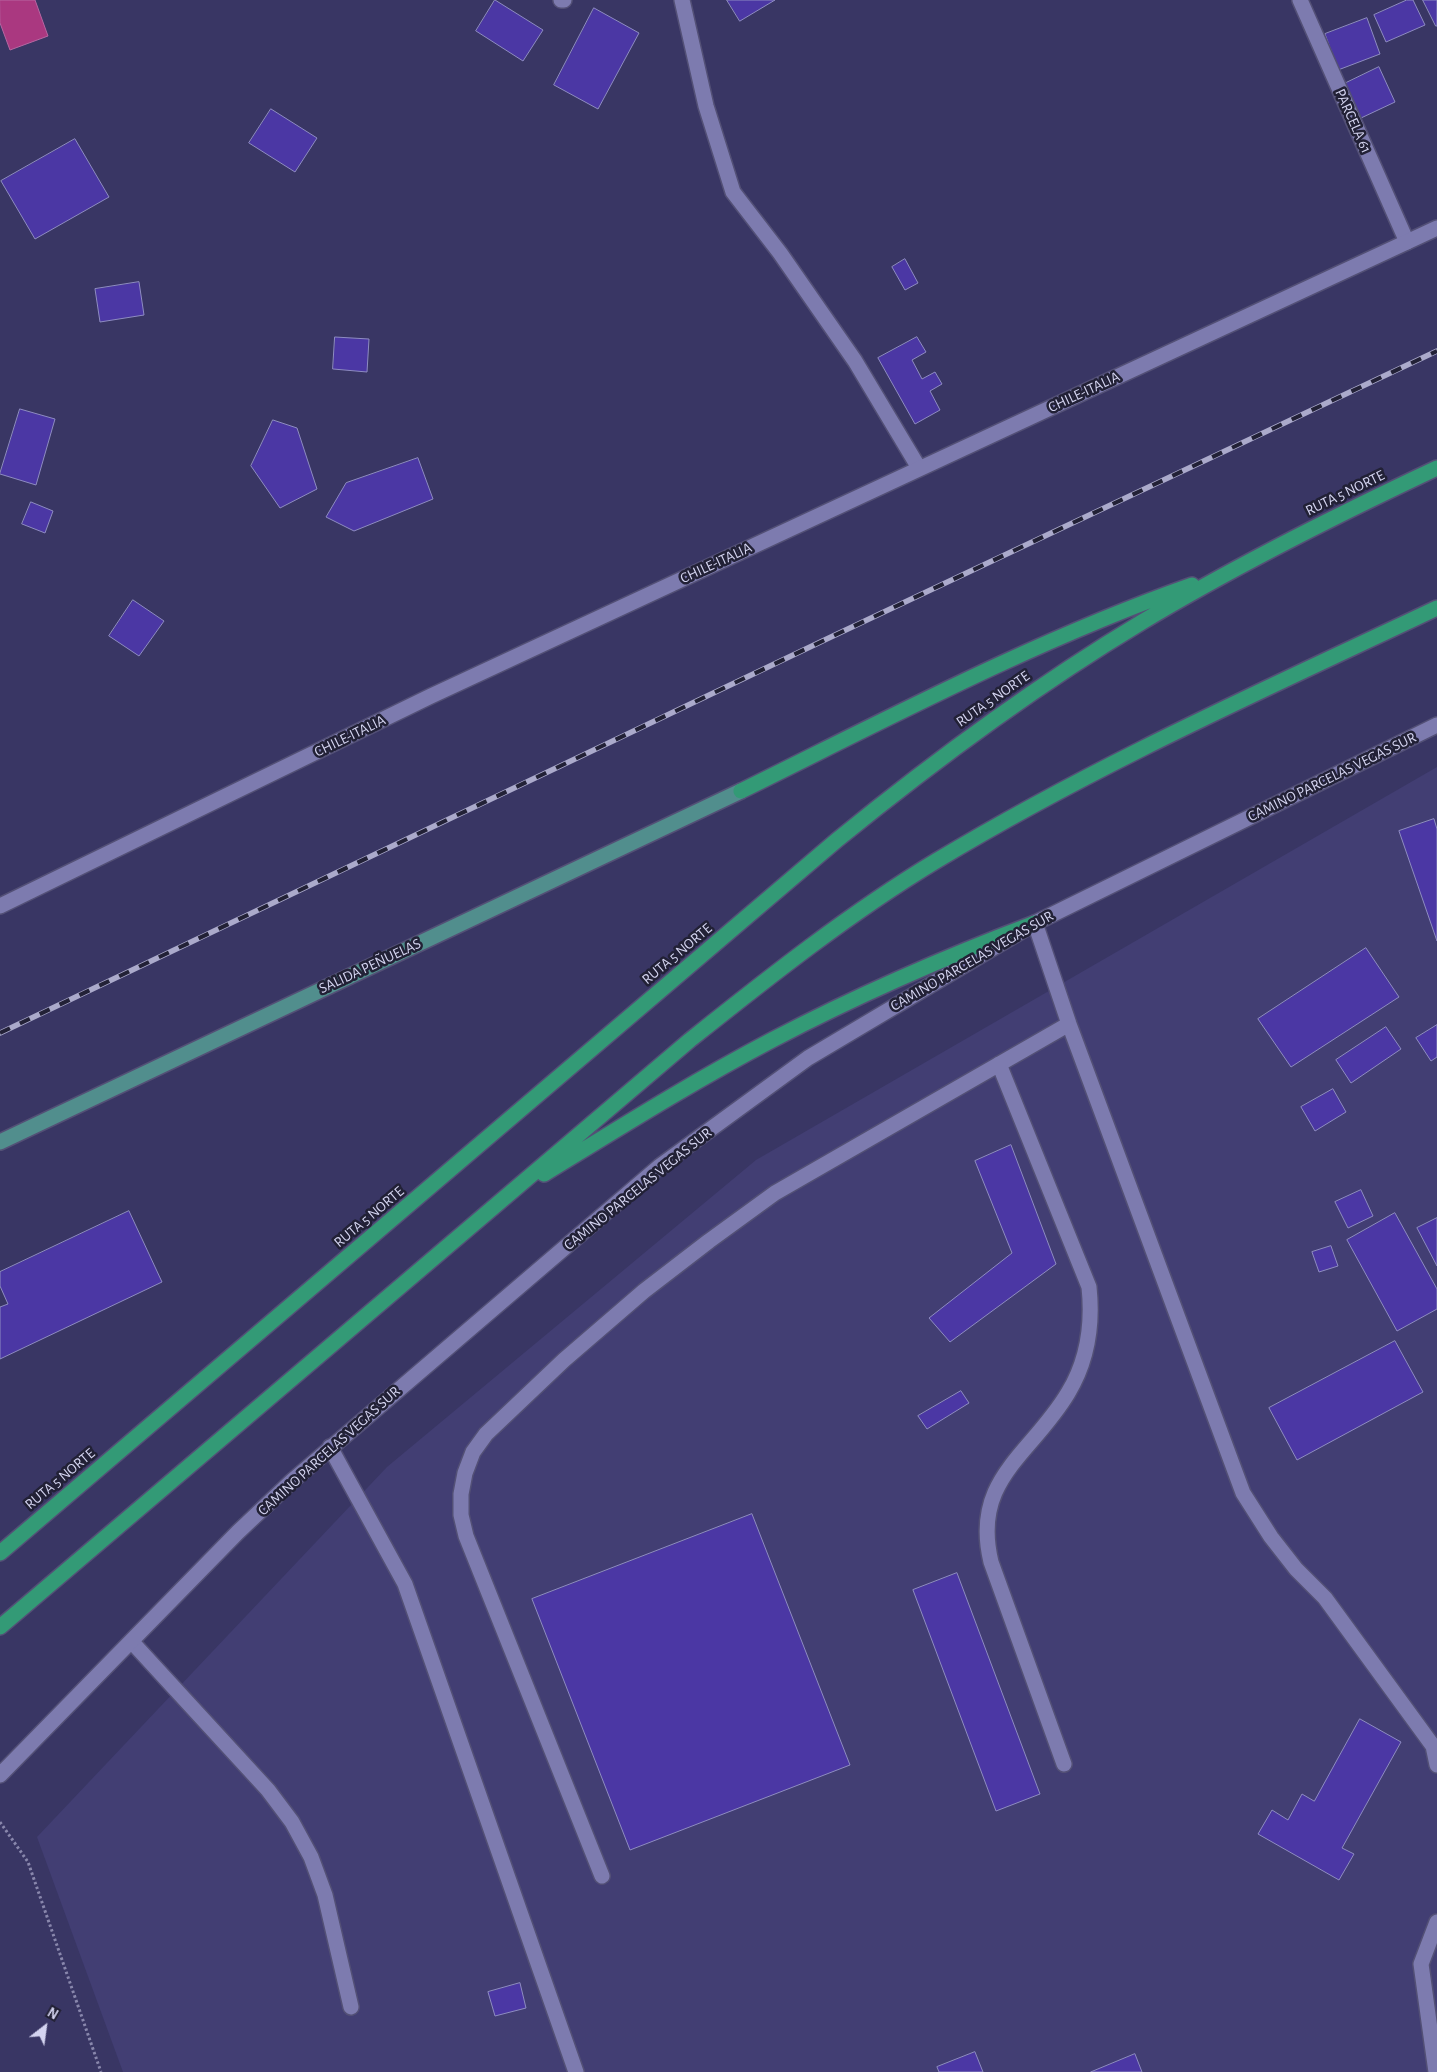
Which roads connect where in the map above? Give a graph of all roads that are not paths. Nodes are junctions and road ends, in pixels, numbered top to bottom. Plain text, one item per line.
1 (682, 0) edge
2 (1300, 0) edge
3 (1437, 228) edge
4 (1407, 242) junction
5 (919, 468) junction
6 (1437, 468) edge
7 (1229, 572) junction
8 (1437, 608) edge
9 (1437, 725) edge
10 (741, 791) joint
11 (0, 906) edge
12 (1035, 922) junction
13 (1069, 1024) junction
14 (999, 1064) junction
15 (0, 1142) edge
16 (500, 1202) junction
17 (330, 1447) junction
18 (0, 1553) edge
19 (0, 1627) edge
20 (132, 1642) junction
21 (1064, 1764) dead end
22 (1437, 1765) edge
23 (0, 1774) edge
24 (602, 1876) dead end
25 (1437, 1922) edge
26 (351, 2007) dead end
27 (576, 2072) edge
28 (1436, 2072) edge

1 - 5 street
2 - 4 street, PARCELA 61
3 - 4 street, CHILE-ITALIA
4 - 5 street, CHILE-ITALIA
5 - 11 street, CHILE-ITALIA
6 - 7 highway, RUTA 5 NORTE
7 - 10 highway
7 - 18 highway, RUTA 5 NORTE
8 - 16 highway
9 - 12 street, CAMINO PARCELAS VEGAS SUR
10 - 15 main road, SALIDA PEÑUELAS
12 - 13 street
12 - 16 highway
12 - 17 street, CAMINO PARCELAS VEGAS SUR
13 - 14 street
13 - 22 street
14 - 21 street
14 - 24 street
16 - 19 highway
17 - 20 street, CAMINO PARCELAS VEGAS SUR
17 - 27 street
20 - 23 street, CAMINO PARCELAS VEGAS SUR
20 - 26 street
25 - 28 street

